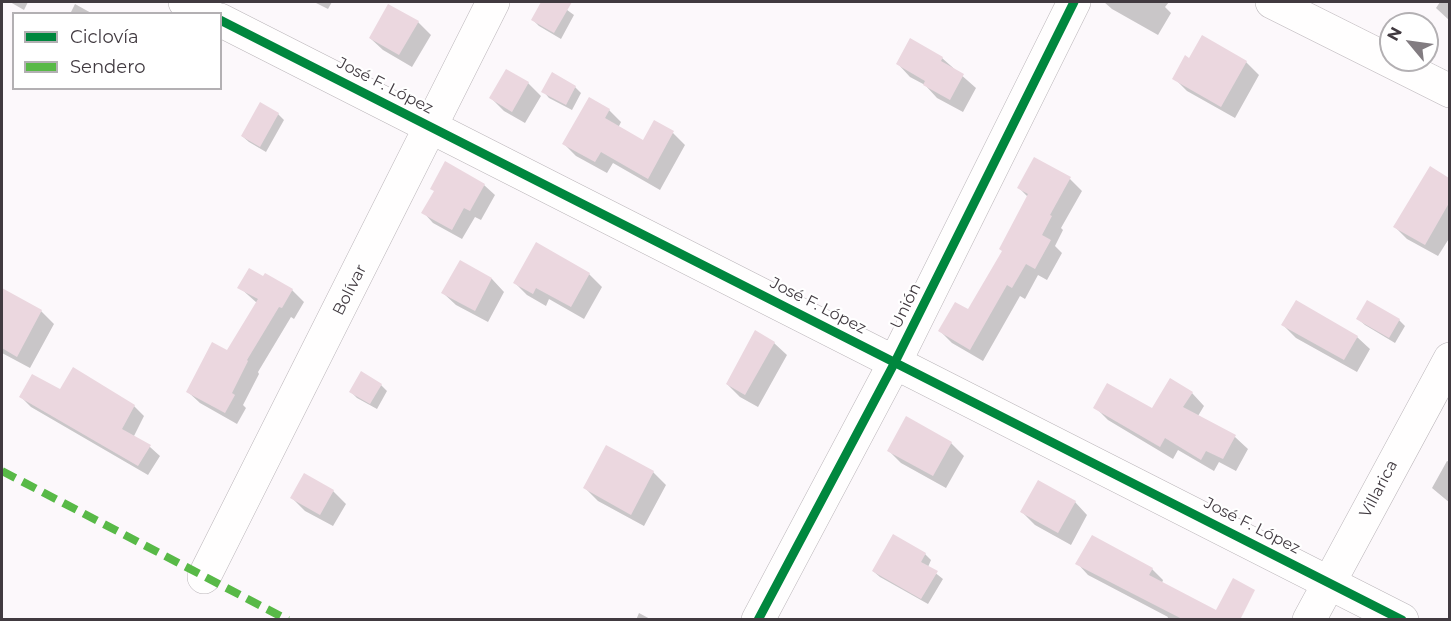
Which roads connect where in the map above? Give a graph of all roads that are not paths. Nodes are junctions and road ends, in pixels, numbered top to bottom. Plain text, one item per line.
1 (185, 2) edge
2 (493, 2) edge
3 (1074, 2) edge
4 (1272, 2) edge
5 (205, 12) edge
6 (222, 21) edge
7 (1449, 91) edge
8 (432, 127) junction
9 (1449, 359) edge
10 (895, 362) junction
11 (204, 577) dead end
12 (1329, 581) junction
13 (758, 620) edge
14 (1309, 620) edge
15 (1402, 620) edge

1 - 5 street
2 - 8 street, Bolívar
3 - 10 street, Unión
4 - 7 street
6 - 8 street, José F. López
8 - 10 street, José F. López
8 - 11 street, Bolívar
9 - 12 street, Villarica
10 - 12 street, José F. López
10 - 13 street, Unión
12 - 14 street, Villarica
12 - 15 street, José F. López

